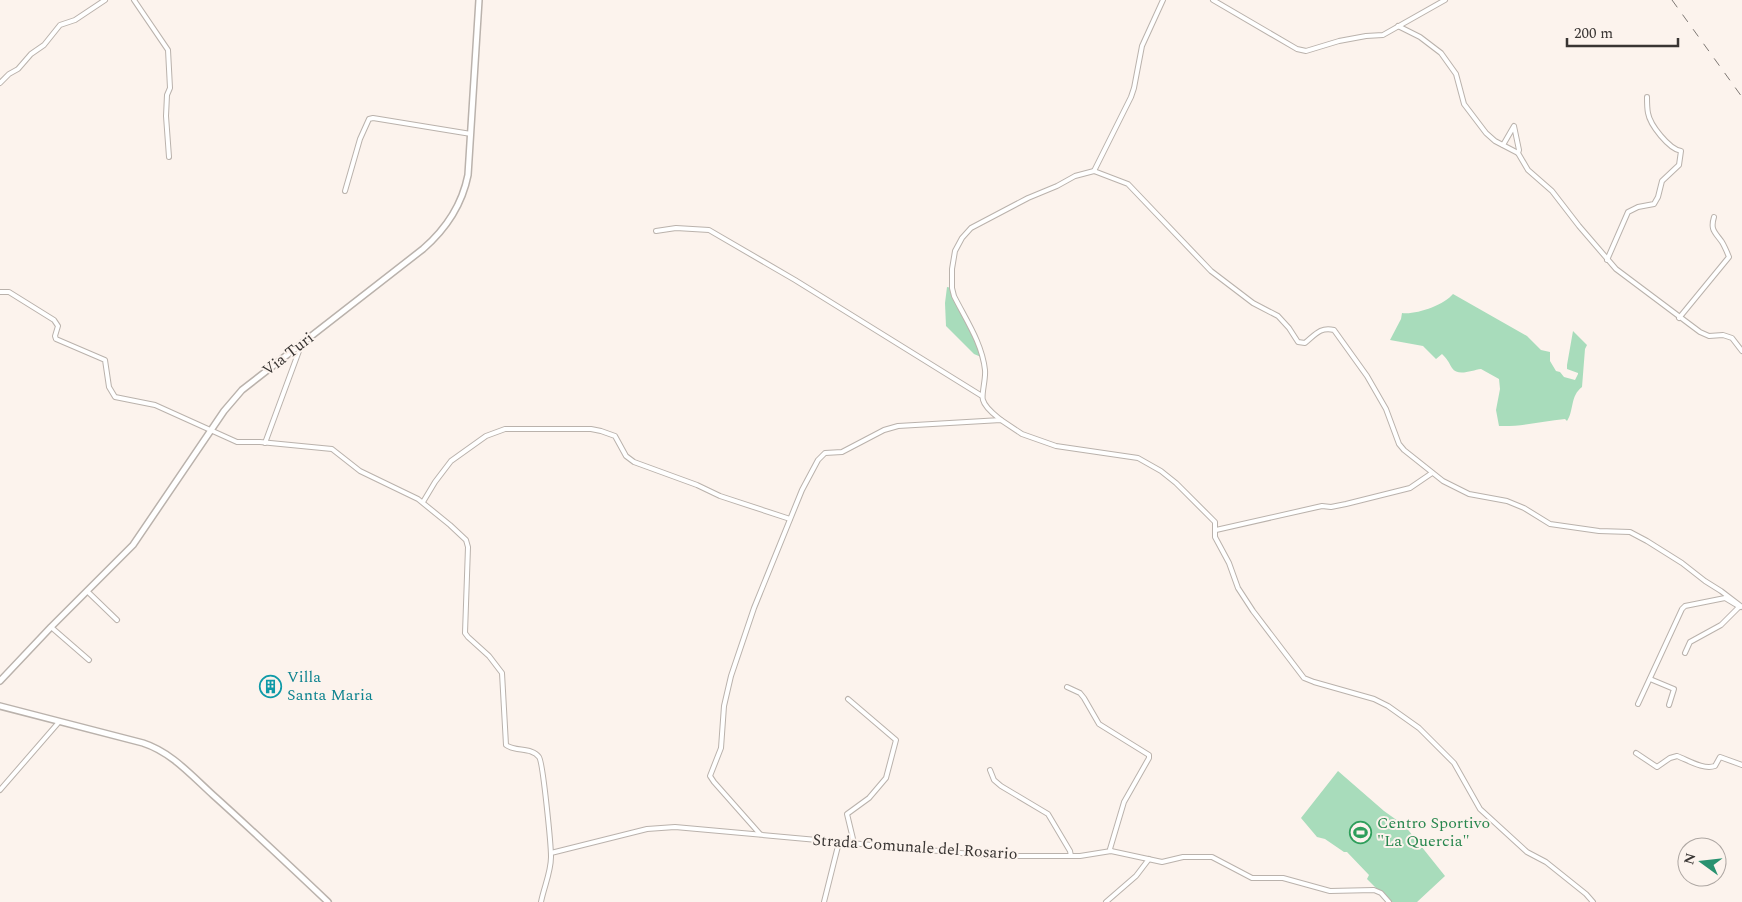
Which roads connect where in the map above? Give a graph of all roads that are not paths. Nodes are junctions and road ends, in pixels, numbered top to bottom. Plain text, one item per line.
1 (106, 0) edge
2 (134, 0) edge
3 (479, 0) edge
4 (1163, 0) edge
5 (1213, 0) edge
6 (1444, 0) edge
7 (1398, 26) junction
8 (0, 83) edge
9 (1647, 97) dead end
10 (471, 134) junction
11 (1503, 144) junction
12 (1518, 153) junction
13 (169, 157) dead end
14 (1094, 170) junction
15 (345, 191) dead end
16 (1714, 217) dead end
17 (656, 231) dead end
18 (1607, 260) junction
19 (0, 292) edge
20 (1679, 318) junction
21 (297, 347) junction
22 (1742, 351) edge
23 (982, 396) junction
24 (1001, 420) junction
25 (211, 431) junction
26 (265, 443) junction
27 (1432, 473) junction
28 (423, 502) junction
29 (790, 519) junction
30 (1216, 530) junction
31 (87, 591) junction
32 (1741, 607) edge
33 (117, 620) dead end
34 (50, 628) junction
35 (1684, 653) dead end
36 (89, 660) dead end
37 (1650, 679) junction
38 (1, 680) edge
39 (1067, 686) dead end
40 (848, 699) dead end
41 (1638, 704) dead end
42 (1669, 705) dead end
43 (1, 706) edge
44 (59, 722) junction
45 (1636, 752) dead end
46 (1742, 765) edge
47 (990, 770) dead end
48 (0, 790) edge
49 (760, 834) junction
50 (838, 842) junction
51 (854, 843) junction
52 (1111, 852) junction
53 (550, 853) junction
54 (1071, 856) junction
55 (1149, 859) junction
56 (328, 902) edge
57 (541, 902) edge
58 (824, 902) edge
59 (1106, 902) edge
60 (1388, 902) edge
61 (1593, 902) edge

1 - 8 street
2 - 13 street
3 - 10 main road, Via Turi
4 - 14 street
5 - 7 street
6 - 7 street
7 - 11 street
9 - 18 street
10 - 15 street
10 - 21 main road, Via Turi
11 - 12 street
11 - 12 street
12 - 18 street
14 - 23 street
14 - 27 street
16 - 20 street
17 - 23 street
18 - 20 street
19 - 25 street
20 - 22 street
21 - 25 main road, Via Turi
21 - 26 street
23 - 24 street
24 - 29 street
24 - 30 street
25 - 26 street
25 - 31 main road, Via Turi
26 - 28 street
27 - 30 street
27 - 32 street
28 - 29 street
28 - 53 street
29 - 49 street
30 - 61 street
31 - 33 street
31 - 34 main road, Via Turi
32 - 35 street
32 - 37 street
34 - 36 street
34 - 38 main road, Via Turi
37 - 41 street
37 - 42 street
39 - 52 street
40 - 51 street
43 - 44 main road
44 - 48 street
44 - 56 main road
45 - 46 street
47 - 54 street
49 - 50 street, Strada Comunale del Rosario
49 - 53 street, Strada Comunale del Rosario
50 - 51 street, Strada Comunale del Rosario
50 - 58 street
51 - 54 street, Strada Comunale del Rosario
52 - 54 street, Strada Comunale del Rosario
52 - 55 street, Strada Comunale del Rosario
53 - 57 street
55 - 59 street
55 - 60 street, Strada Comunale del Rosario

